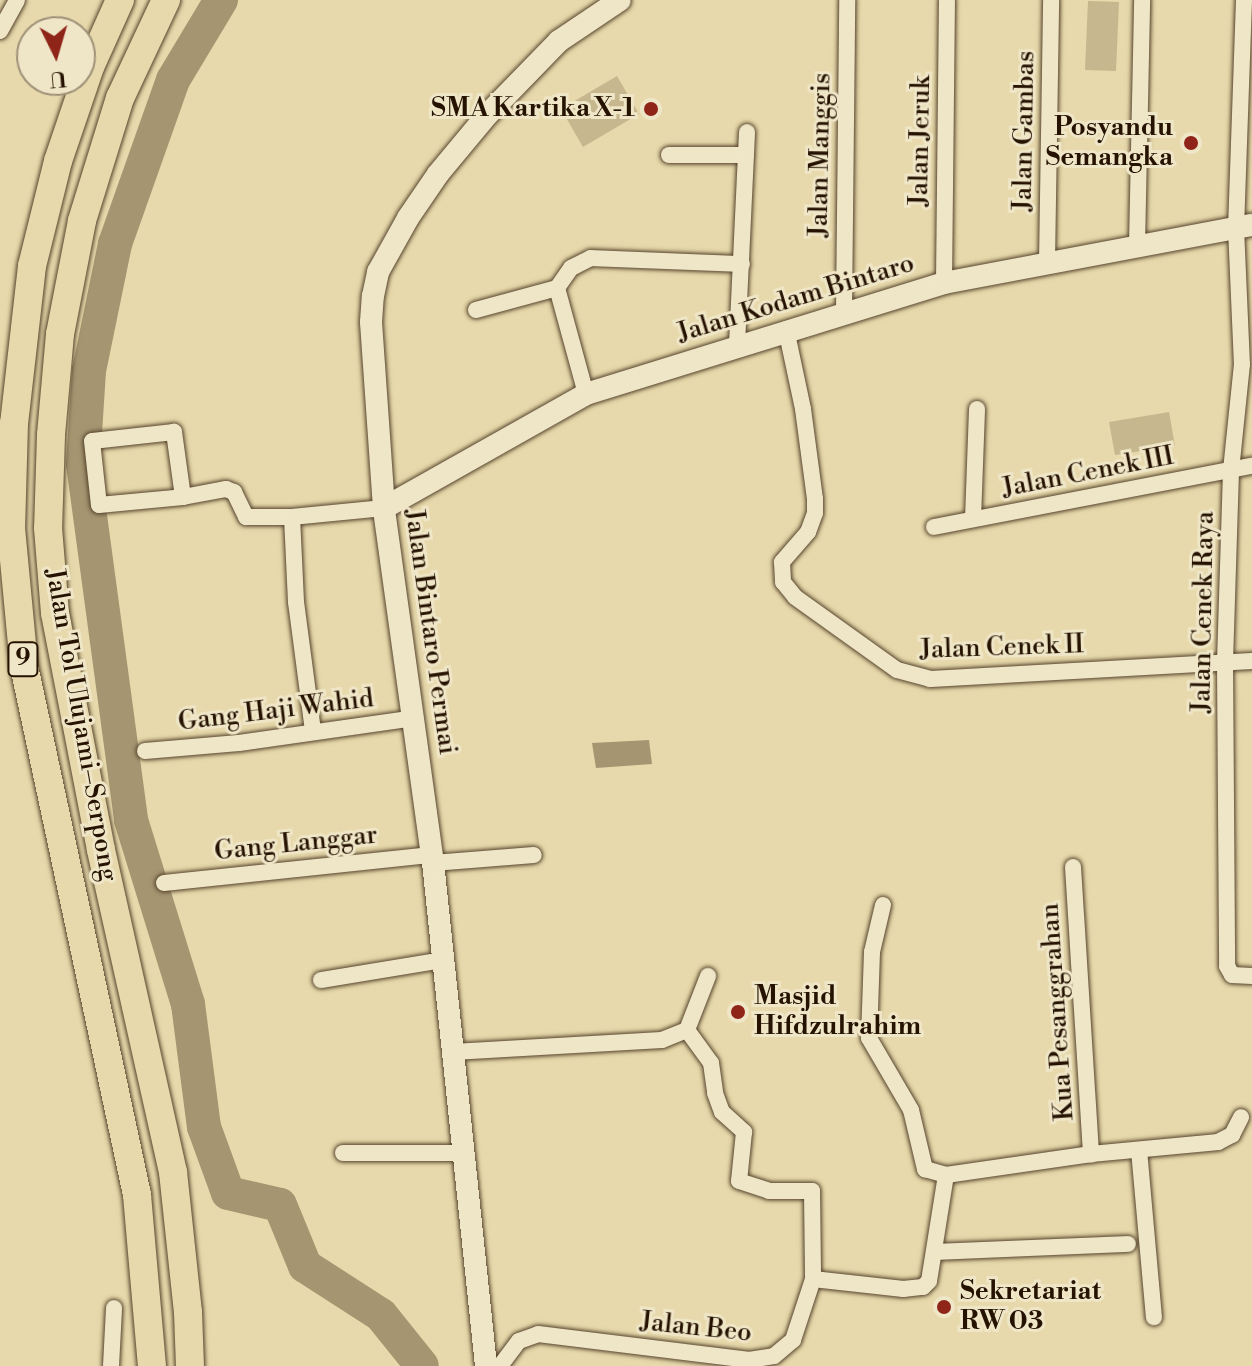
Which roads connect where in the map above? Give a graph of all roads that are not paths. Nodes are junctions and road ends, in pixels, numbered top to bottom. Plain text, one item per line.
1 (17, 0) edge
2 (120, 0) edge
3 (166, 0) edge
4 (620, 0) edge
5 (847, 0) edge
6 (947, 0) edge
7 (1051, 0) edge
8 (1142, 0) edge
9 (1244, 0) edge
10 (0, 31) edge
11 (747, 132) dead end
12 (669, 155) dead end
13 (746, 155) junction
14 (1244, 226) edge
15 (1137, 246) junction
16 (1047, 263) junction
17 (742, 264) junction
18 (944, 283) junction
19 (557, 288) junction
20 (476, 310) dead end
21 (844, 311) junction
22 (786, 329) junction
23 (737, 345) junction
24 (586, 394) junction
25 (977, 409) dead end
26 (1252, 466) edge
27 (1231, 471) junction
28 (183, 497) junction
29 (384, 508) junction
30 (292, 517) junction
31 (973, 519) junction
32 (934, 527) dead end
33 (1225, 661) junction
34 (1252, 661) edge
35 (414, 718) junction
36 (313, 731) junction
37 (145, 751) dead end
38 (534, 855) dead end
39 (433, 859) junction
40 (1073, 867) dead end
41 (164, 883) dead end
42 (883, 905) dead end
43 (443, 960) junction
44 (708, 976) dead end
45 (1252, 976) edge
46 (321, 980) dead end
47 (687, 1030) junction
48 (453, 1052) junction
49 (1241, 1117) dead end
50 (1139, 1150) junction
51 (343, 1153) dead end
52 (464, 1153) junction
53 (1091, 1154) junction
54 (946, 1175) junction
55 (1128, 1244) dead end
56 (936, 1252) junction
57 (813, 1279) junction
58 (114, 1308) dead end
59 (1154, 1317) dead end
60 (111, 1366) edge
61 (152, 1366) edge
62 (190, 1366) edge
63 (486, 1366) edge
64 (500, 1366) edge

1 - 10 street
2 - 61 highway, Jalan Tol Ulujami–Serpong / 9
3 - 62 highway, Jalan Tol Ulujami–Serpong / 9
4 - 29 main road, Jalan Bintaro Permai
5 - 21 street, Jalan Manggis
6 - 18 street, Jalan Jeruk
7 - 16 street, Jalan Gambas
8 - 15 street
9 - 14 street, Jalan Cenek Raya
11 - 13 street
12 - 13 street
13 - 17 street
14 - 15 main road, Jalan Kodam Bintaro
14 - 27 street, Jalan Cenek Raya
15 - 16 main road, Jalan Kodam Bintaro
16 - 18 main road, Jalan Kodam Bintaro
17 - 19 street
17 - 23 street
18 - 21 main road, Jalan Kodam Bintaro
19 - 20 street
19 - 24 street
21 - 22 main road, Jalan Kodam Bintaro
22 - 23 main road, Jalan Kodam Bintaro
22 - 33 street, Jalan Cenek II
23 - 24 main road, Jalan Kodam Bintaro
24 - 29 main road, Jalan Kodam Bintaro
25 - 31 street
26 - 27 street, Jalan Cenek III
27 - 31 street, Jalan Cenek III
27 - 33 street, Jalan Cenek Raya
28 - 28 street
28 - 30 street
29 - 30 street
29 - 35 main road, Jalan Bintaro Permai
30 - 36 street
31 - 32 street, Jalan Cenek III
33 - 34 street, Jalan Cenek II
33 - 45 street, Jalan Cenek Raya
35 - 36 street, Gang Haji Wahid
35 - 39 main road, Jalan Bintaro Permai
36 - 37 street, Gang Haji Wahid
38 - 39 street, Gang Langgar
39 - 41 street, Gang Langgar
39 - 43 main road, Jalan Bintaro Permai
40 - 53 street, Kua Pesanggrahan
42 - 54 street
43 - 46 street
43 - 48 main road, Jalan Bintaro Permai
44 - 47 street
47 - 48 street
47 - 57 street, Jalan Beo
48 - 52 main road, Jalan Bintaro Permai
49 - 50 street
50 - 53 street
50 - 59 street
51 - 52 street
52 - 63 main road, Jalan Bintaro Permai
53 - 54 street
54 - 56 street
55 - 56 street
56 - 57 street
57 - 64 street, Jalan Beo
58 - 60 street

